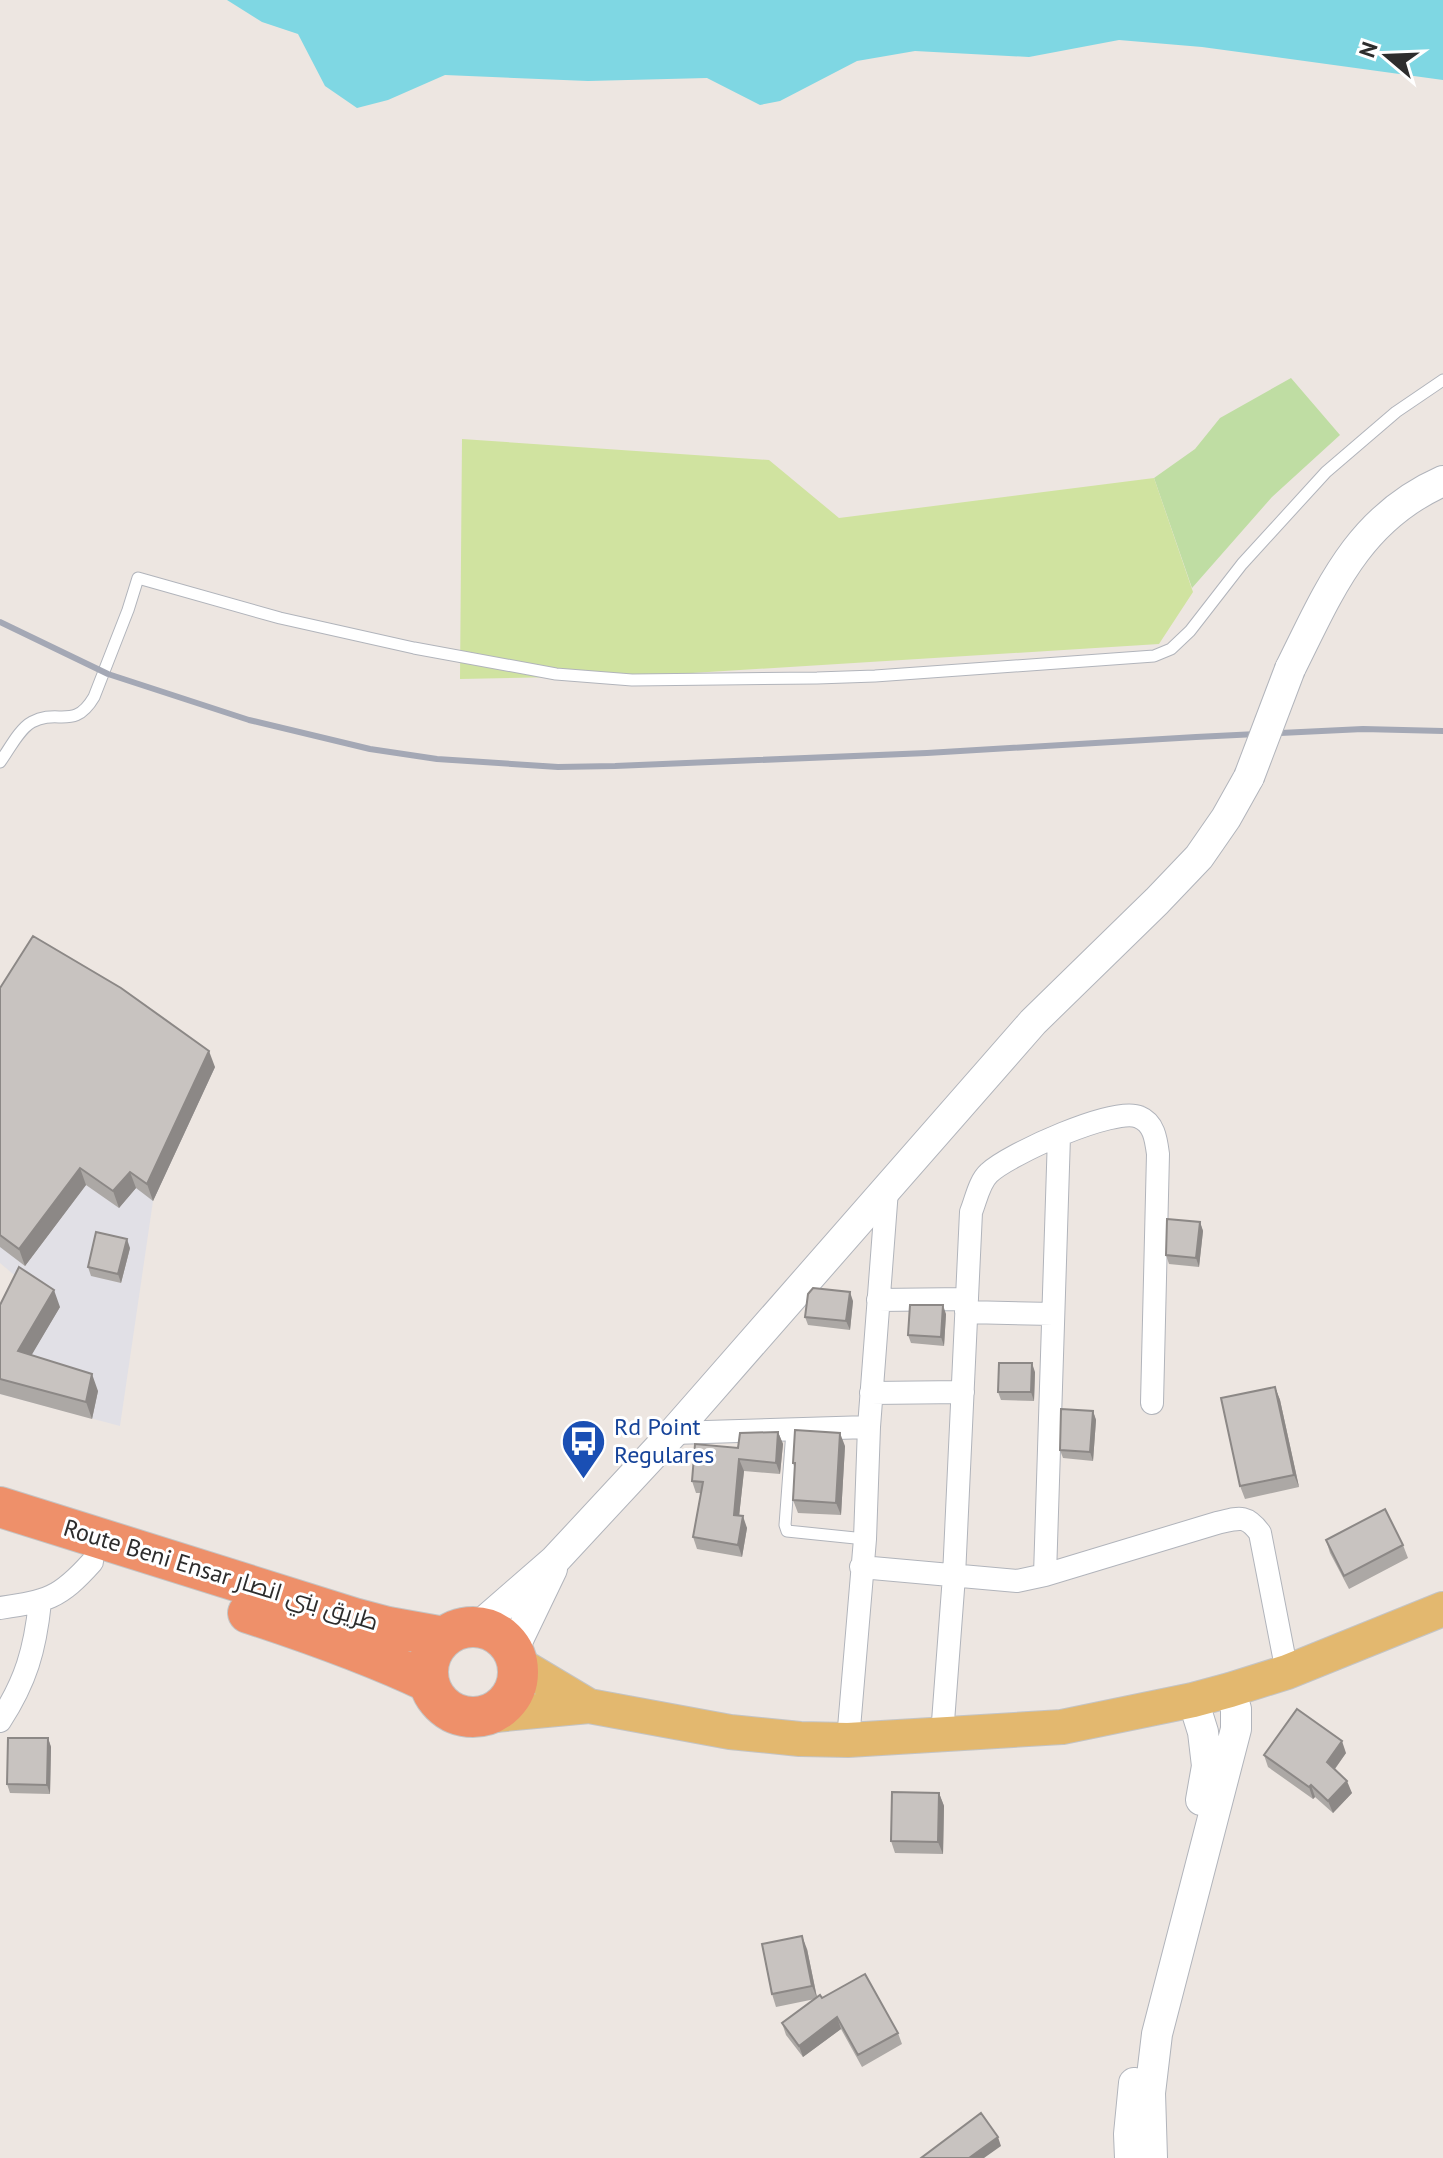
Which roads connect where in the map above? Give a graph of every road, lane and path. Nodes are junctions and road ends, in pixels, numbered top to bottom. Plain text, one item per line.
1 (1443, 380) edge
2 (1443, 481) edge
3 (0, 762) edge
4 (1059, 1136) junction
5 (887, 1190) junction
6 (878, 1300) junction
7 (967, 1306) junction
8 (1053, 1314) junction
9 (963, 1392) junction
10 (871, 1393) junction
11 (1152, 1403) dead end
12 (869, 1427) junction
13 (792, 1431) junction
14 (673, 1433) junction
15 (0, 1507) edge
16 (0, 1534) edge
17 (865, 1539) junction
18 (555, 1560) junction
19 (92, 1562) junction
20 (861, 1567) junction
21 (1045, 1575) junction
22 (954, 1576) junction
23 (40, 1602) junction
24 (0, 1608) edge
25 (1443, 1609) edge
26 (461, 1632) junction
27 (515, 1656) junction
28 (1287, 1672) junction
29 (428, 1682) junction
30 (1230, 1690) junction
31 (1193, 1700) junction
32 (589, 1706) junction
33 (485, 1716) junction
34 (0, 1721) edge
35 (942, 1735) junction
36 (848, 1740) junction
37 (1217, 1764) junction
38 (1130, 2158) edge
39 (1152, 2158) edge

1 - 3 lane
2 - 5 main road, bridge
4 - 7 street
4 - 8 street
4 - 11 street
5 - 6 street
5 - 14 main road
6 - 7 street
6 - 10 street
7 - 8 street
7 - 9 street
8 - 21 street
9 - 10 street
9 - 22 street
10 - 12 street
12 - 13 street
12 - 17 street
13 - 14 street
13 - 17 lane
14 - 18 main road
15 - 26 highway, Route Beni Ensar طريق بني انصار
16 - 19 highway, Route Beni Ensar طريق بني انصار
17 - 20 street
18 - 26 main road
18 - 27 main road
19 - 23 street
19 - 29 highway, Route Beni Ensar طريق بني انصار
20 - 22 street
20 - 36 street
21 - 22 street
21 - 28 street
22 - 35 street
23 - 24 street
23 - 34 street
25 - 28 main road
26 - 27 highway
26 - 29 highway
27 - 32 main road
27 - 33 highway
28 - 30 main road
29 - 33 highway
30 - 31 main road
30 - 37 main road
31 - 35 main road
31 - 37 main road
32 - 33 main road
32 - 36 main road
35 - 36 main road
37 - 38 main road
37 - 39 main road

